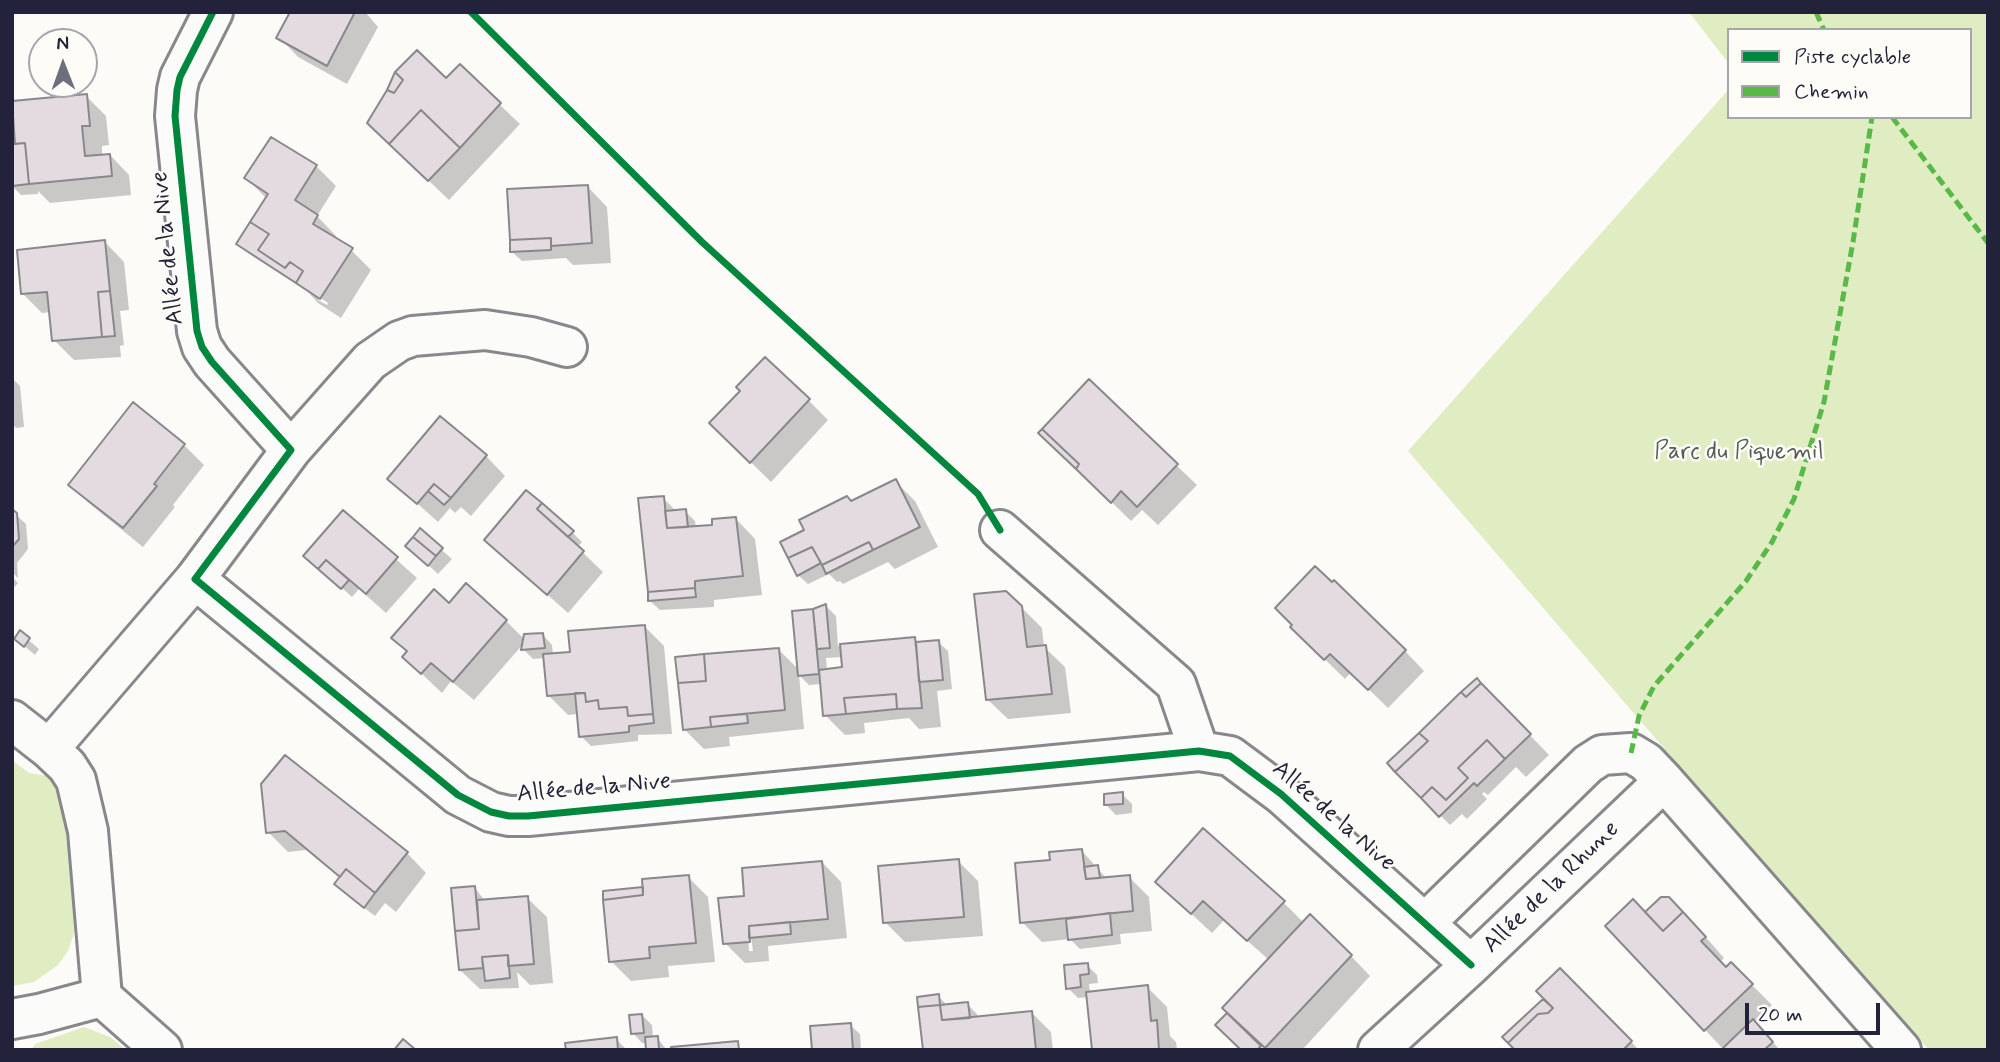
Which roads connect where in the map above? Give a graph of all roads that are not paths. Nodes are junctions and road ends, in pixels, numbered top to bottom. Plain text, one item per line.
1 (213, 12) edge
2 (567, 347) dead end
3 (291, 450) junction
4 (1000, 530) dead end
5 (195, 579) junction
6 (12, 720) edge
7 (49, 749) junction
8 (1199, 751) junction
9 (1664, 782) junction
10 (1426, 923) junction
11 (1471, 965) junction
12 (102, 997) junction
13 (12, 1019) edge
14 (162, 1050) edge
15 (1378, 1050) edge
16 (1901, 1050) edge

1 - 3 street, Allée de la Nive
2 - 3 street
3 - 5 street
4 - 8 street
5 - 7 street
5 - 8 street, Allée de la Nive
6 - 7 street
7 - 12 street
8 - 10 street, Allée de la Nive
9 - 10 street
9 - 11 street, Allée de la Rhune
9 - 16 street
10 - 11 street, Allée de la Nive
11 - 15 street, Allée de la Rhune
12 - 13 street
12 - 14 street

